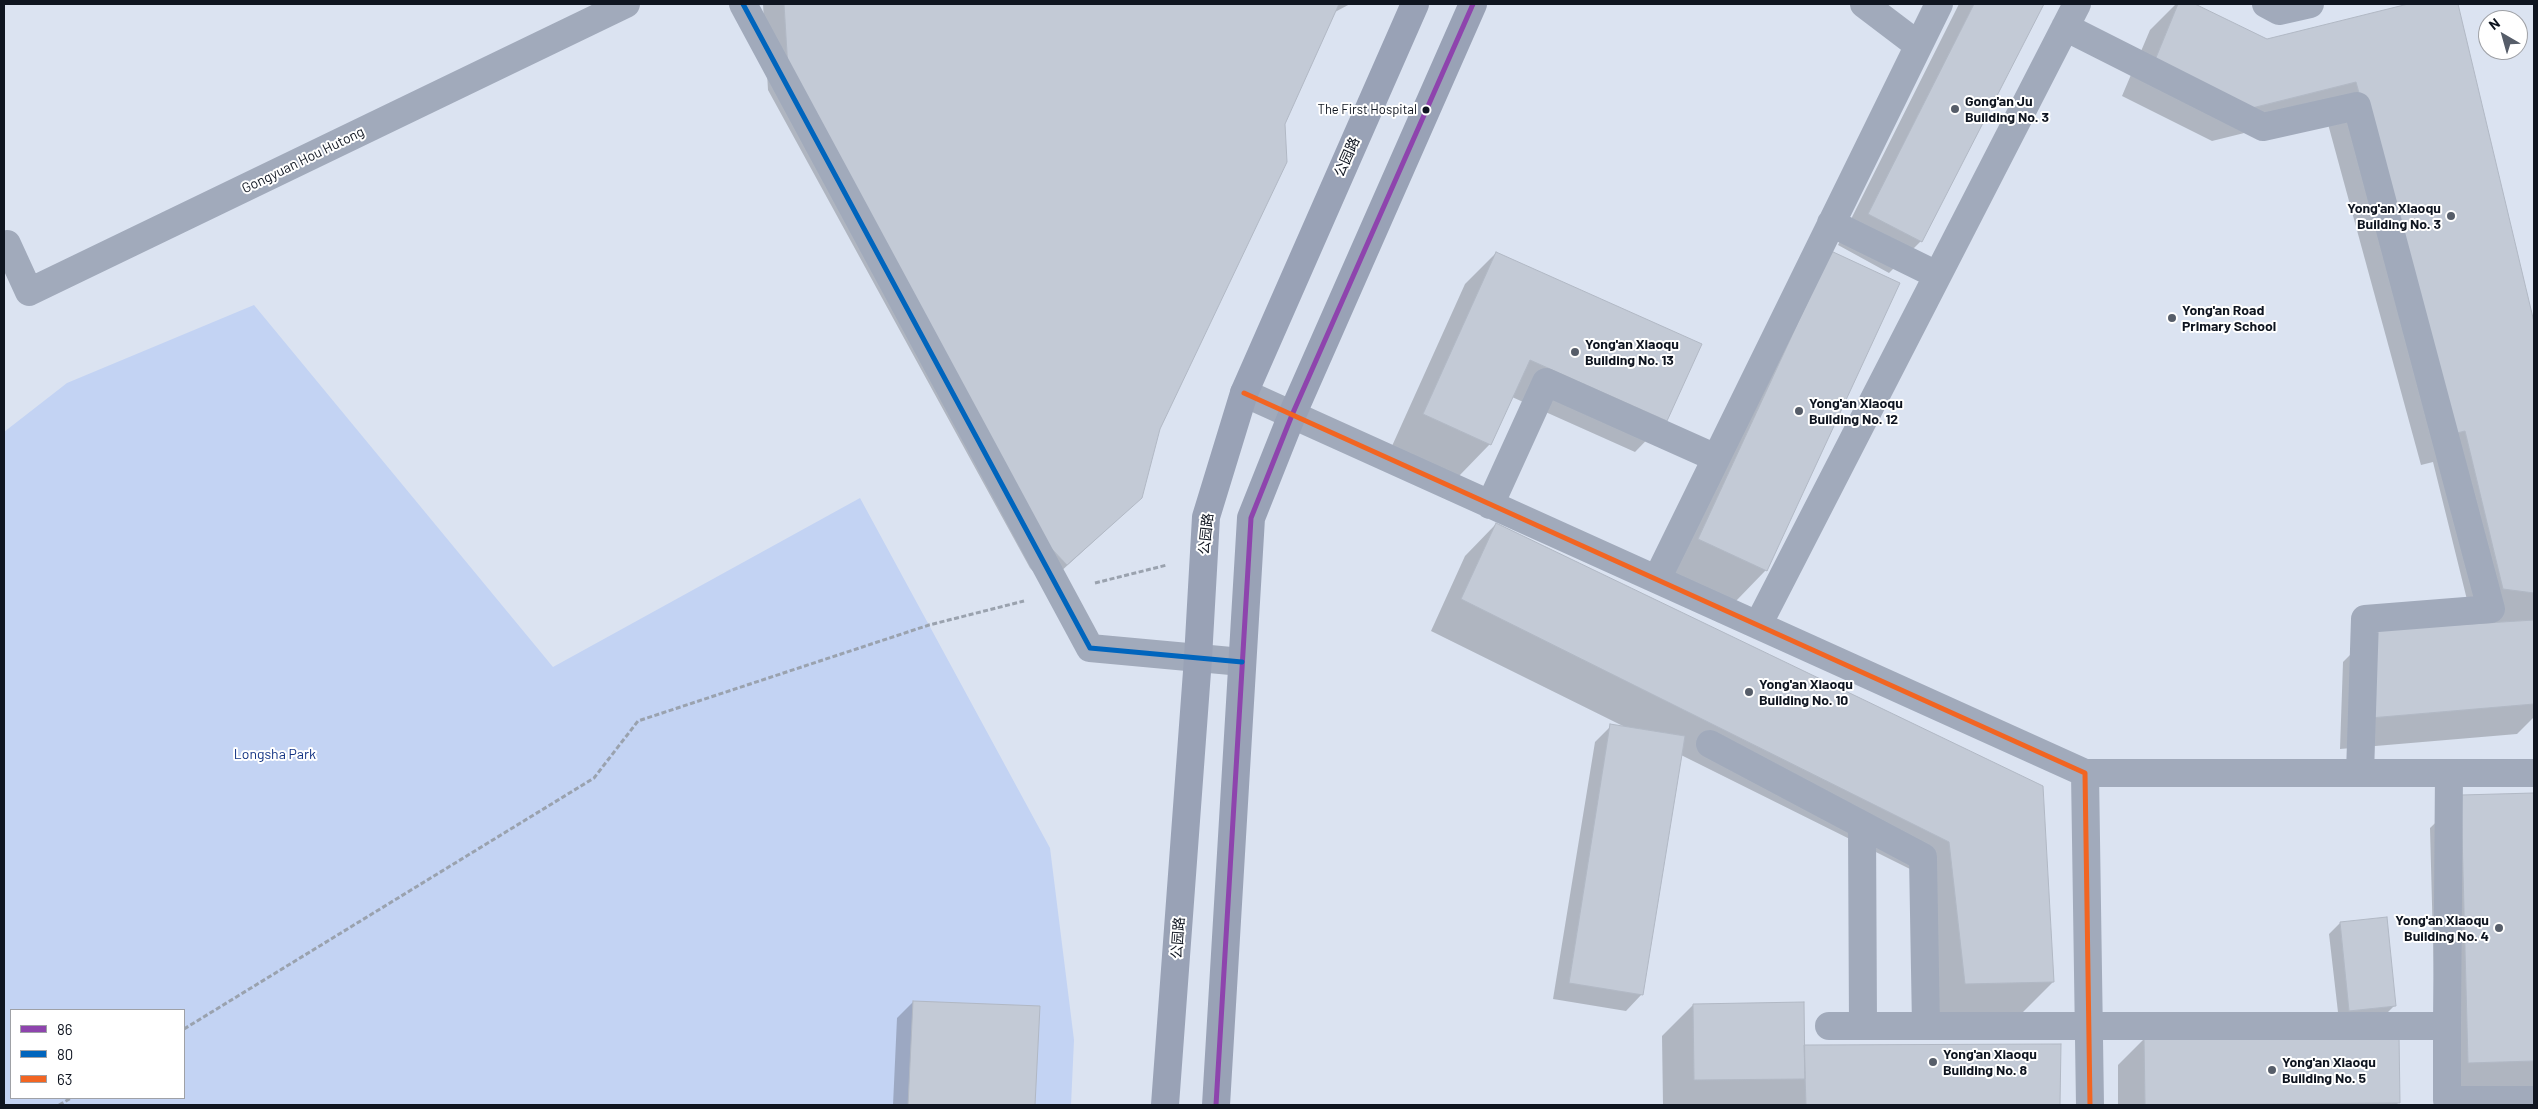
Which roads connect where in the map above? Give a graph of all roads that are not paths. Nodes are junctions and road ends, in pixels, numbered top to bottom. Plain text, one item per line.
1 (626, 4) edge
2 (743, 4) edge
3 (1415, 4) edge
4 (1473, 4) edge
5 (1864, 4) edge
6 (1939, 4) edge
7 (2266, 4) edge
8 (2310, 4) edge
9 (2071, 15) edge
10 (1918, 45) junction
11 (1830, 224) junction
12 (4, 246) edge
13 (1937, 275) junction
14 (1244, 393) junction
15 (1292, 415) junction
16 (1716, 458) junction
17 (1490, 505) junction
18 (1657, 580) junction
19 (1758, 625) junction
20 (1198, 658) junction
21 (1242, 662) junction
22 (1710, 744) dead end
23 (2086, 773) junction
24 (2360, 773) junction
25 (2449, 773) junction
26 (2534, 773) edge
27 (1862, 825) junction
28 (1829, 1026) dead end
29 (1863, 1026) junction
30 (1926, 1026) junction
31 (2089, 1026) junction
32 (2447, 1026) junction
33 (2534, 1100) edge
34 (2447, 1103) edge
35 (1166, 1105) edge
36 (1216, 1105) edge
37 (2090, 1105) edge

1 - 12 street, Gongyuan Hou Hutong
2 - 20 street
3 - 14 main road, 公园路
4 - 15 main road
5 - 10 street
6 - 10 street
7 - 8 street
9 - 13 street
9 - 24 street
10 - 11 street
11 - 13 street
11 - 16 street
13 - 19 street
14 - 15 street
14 - 20 main road, 公园路
15 - 17 street
15 - 21 main road
16 - 17 street
16 - 18 street
17 - 18 street
18 - 19 street
19 - 23 street
20 - 21 street
20 - 35 main road, 公园路
21 - 36 main road
22 - 27 street
23 - 24 street
23 - 31 street
24 - 25 street
25 - 26 street
25 - 32 street
27 - 29 street
27 - 30 street
28 - 29 street
29 - 30 street
30 - 31 street
31 - 32 street
31 - 37 street
32 - 34 street
33 - 34 street

